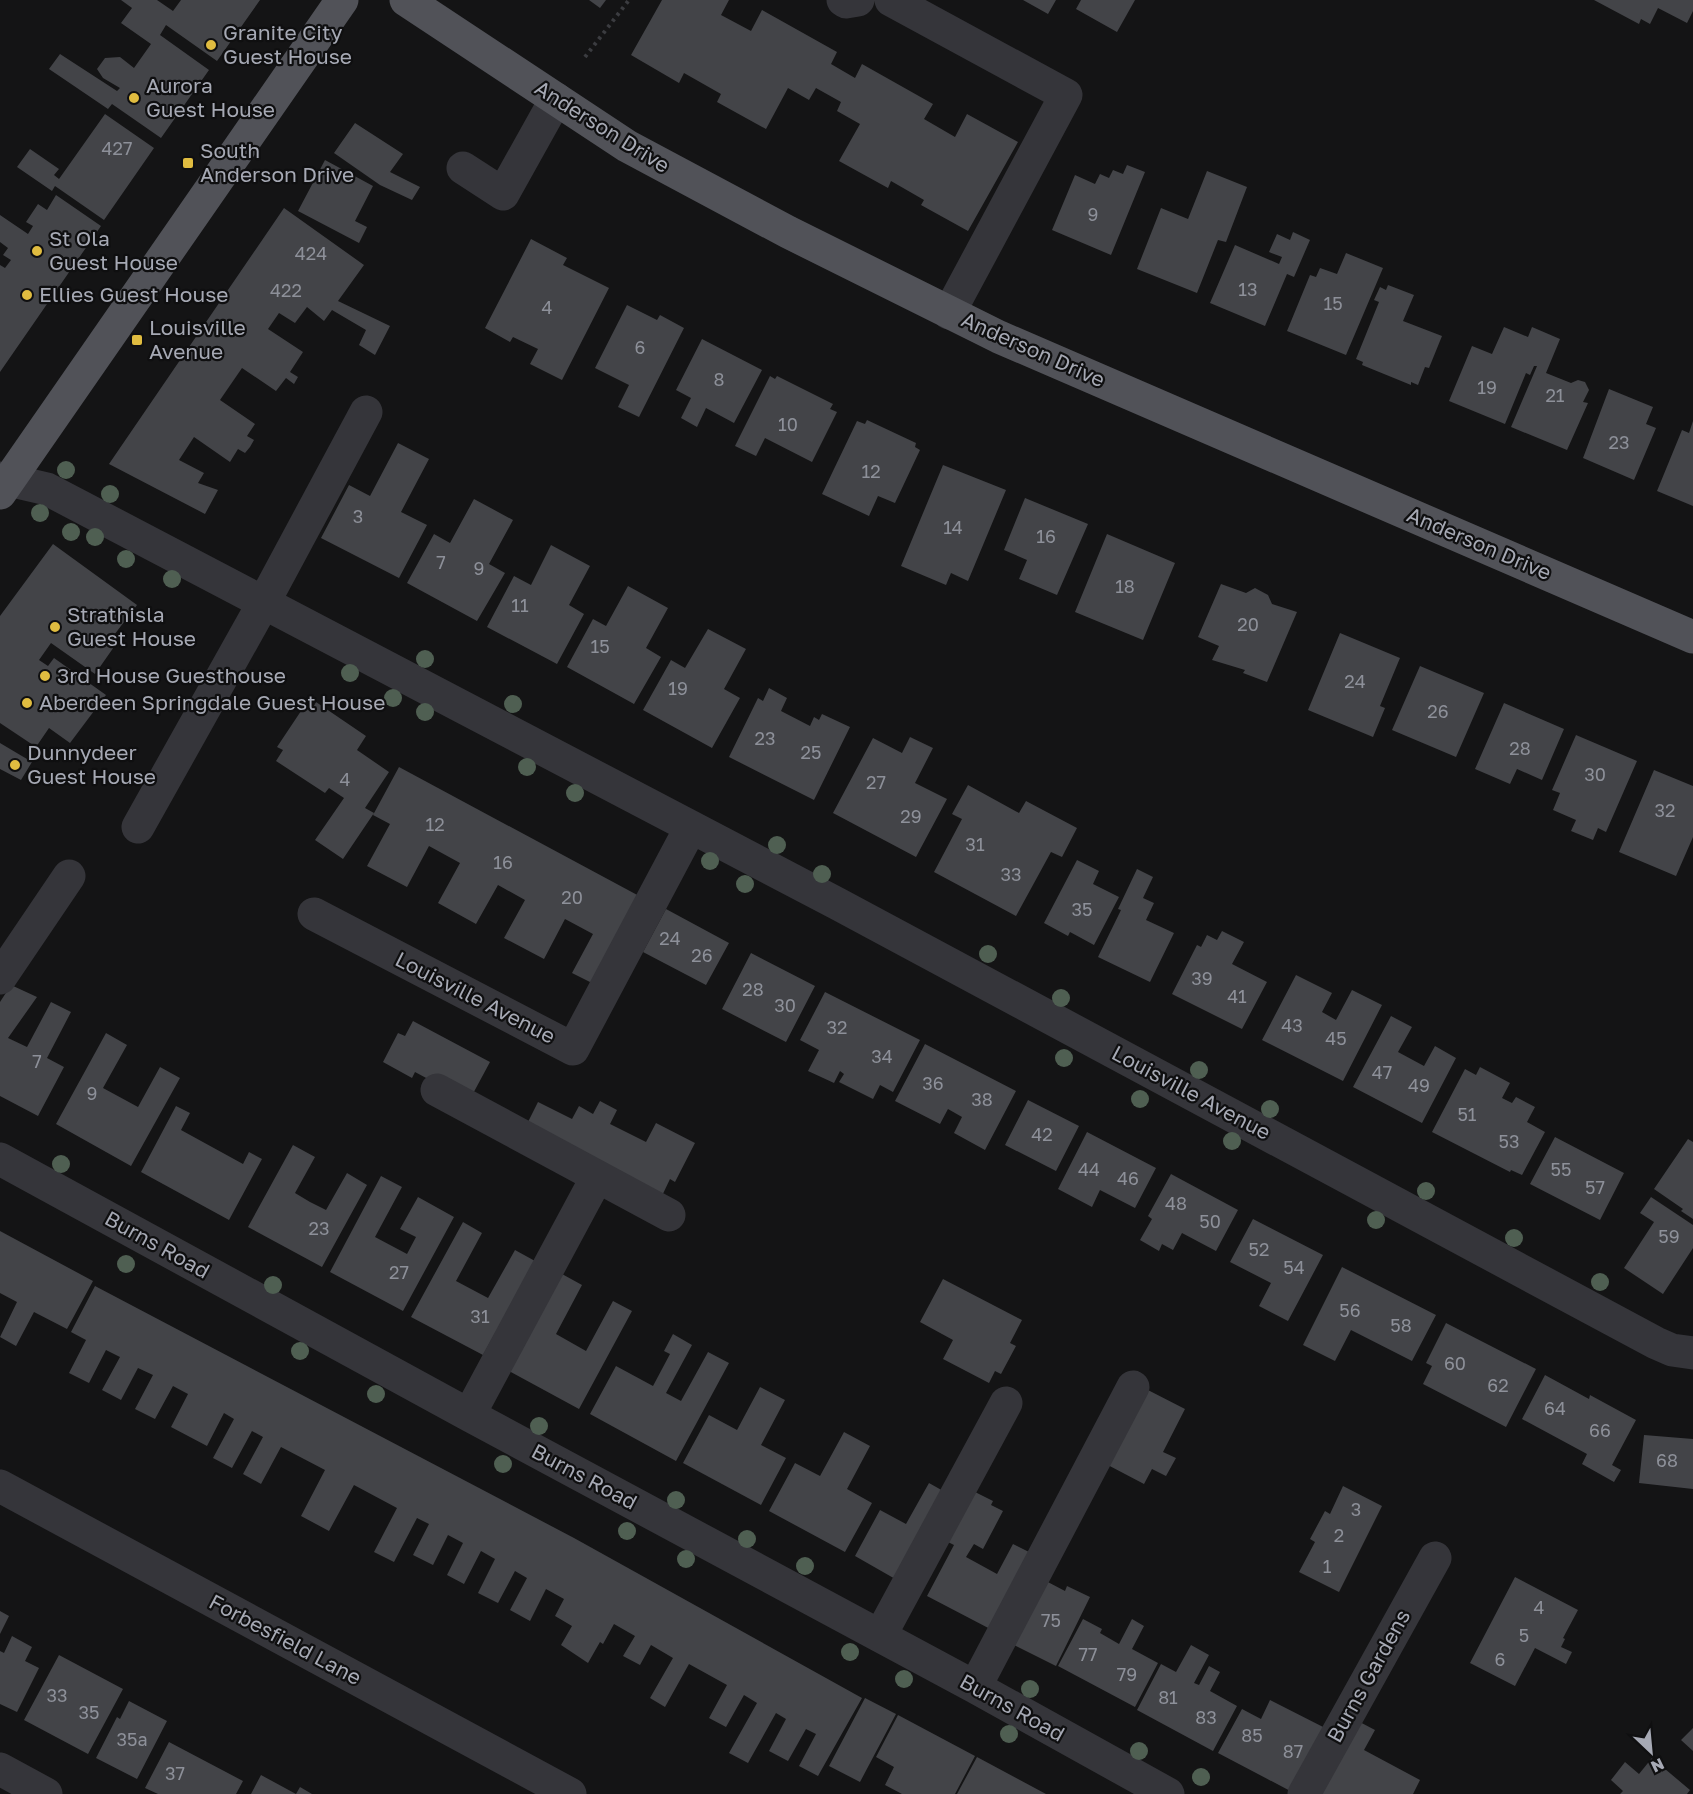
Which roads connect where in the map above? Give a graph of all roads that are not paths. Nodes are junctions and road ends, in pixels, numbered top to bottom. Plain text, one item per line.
1 (342, 0) edge
2 (406, 0) edge
3 (843, 0) edge
4 (858, 0) edge
5 (891, 0) edge
6 (556, 99) junction
7 (463, 168) dead end
8 (949, 313) junction
9 (366, 412) dead end
10 (3, 484) edge
11 (264, 602) junction
12 (1693, 637) edge
13 (138, 827) dead end
14 (691, 827) junction
15 (69, 876) dead end
16 (314, 914) dead end
17 (0, 978) edge
18 (437, 1090) dead end
19 (0, 1160) edge
20 (597, 1177) junction
21 (669, 1215) dead end
22 (1693, 1353) edge
23 (1133, 1387) dead end
24 (1006, 1403) dead end
25 (469, 1415) junction
26 (0, 1486) edge
27 (1435, 1558) dead end
28 (880, 1636) junction
29 (975, 1687) junction
30 (0, 1769) edge
31 (46, 1794) edge
32 (570, 1794) edge
33 (1168, 1794) edge
34 (1304, 1794) edge

1 - 10 main road
2 - 6 main road, Anderson Drive
3 - 4 street
5 - 8 street
6 - 7 street
6 - 8 main road, Anderson Drive
8 - 12 main road, Anderson Drive
9 - 11 street
10 - 11 street, Louisville Avenue
11 - 13 street
11 - 14 street, Louisville Avenue
14 - 16 street, Louisville Avenue
14 - 22 street, Louisville Avenue
15 - 17 street
18 - 20 street
19 - 25 street, Burns Road
20 - 21 street
20 - 25 street
23 - 29 street
24 - 28 street
25 - 28 street, Burns Road
26 - 32 street, Forbesfield Lane
27 - 34 street, Burns Gardens
28 - 29 street, Burns Road
29 - 33 street, Burns Road
30 - 31 street

